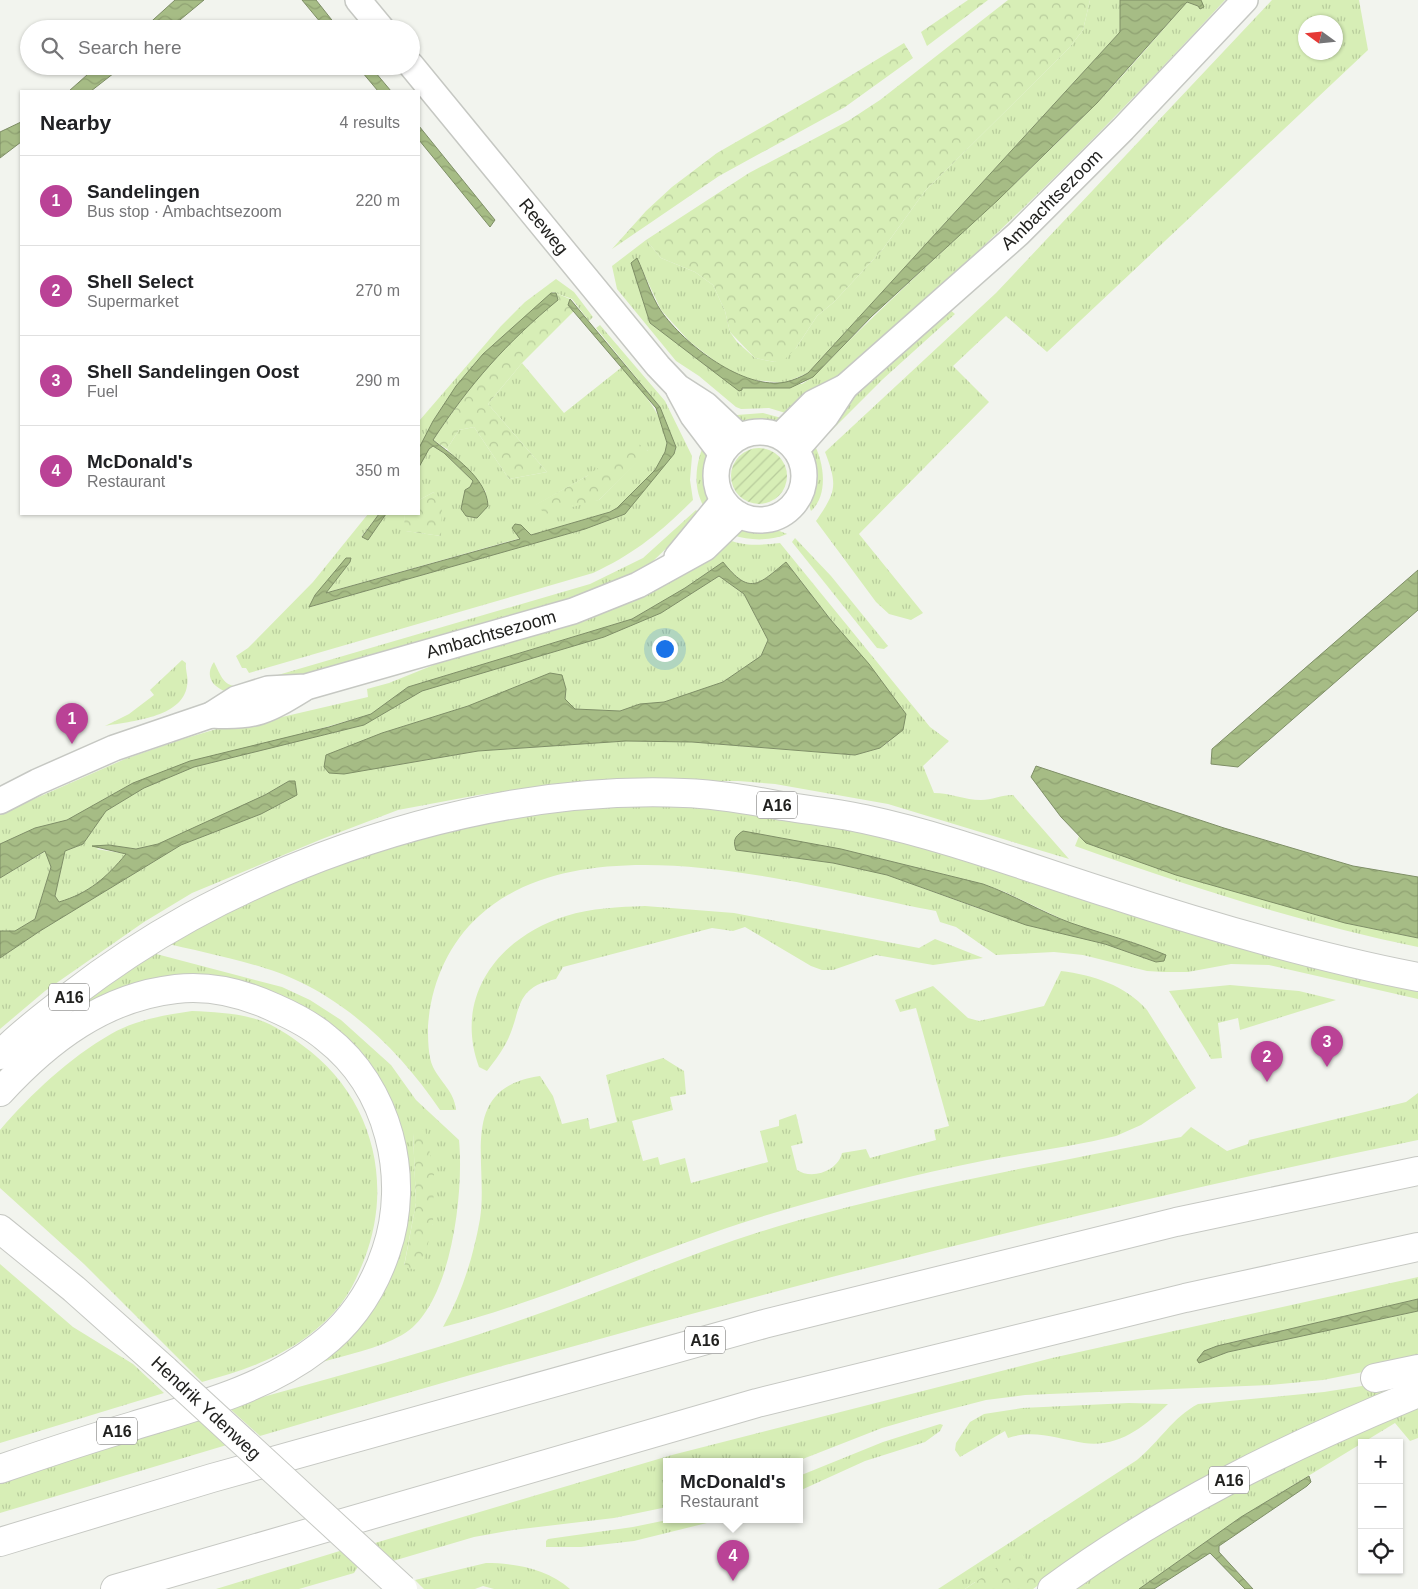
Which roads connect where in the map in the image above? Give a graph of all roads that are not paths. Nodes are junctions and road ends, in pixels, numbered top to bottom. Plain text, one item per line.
1 (358, 0) edge
2 (1245, 0) edge
3 (375, 20) edge
4 (419, 75) edge
5 (788, 443) junction
6 (730, 444) junction
7 (731, 508) junction
8 (0, 801) edge
9 (1418, 977) edge
10 (0, 1055) edge
11 (0, 1092) edge
12 (1418, 1171) edge
13 (1, 1229) edge
14 (1418, 1247) edge
15 (1418, 1369) edge
16 (1375, 1378) dead end
17 (1418, 1393) edge
18 (0, 1469) edge
19 (0, 1542) edge
20 (115, 1589) edge
21 (403, 1589) edge
22 (1052, 1589) edge

1 - 3 street
2 - 5 street, Ambachtsezoom
4 - 6 street, Reeweg
5 - 6 street
5 - 7 street
6 - 7 street
7 - 8 street, Ambachtsezoom
9 - 10 main road, A16
11 - 18 main road, A16
12 - 19 main road, A16
13 - 21 main road, Hendrik Ydenweg, bridge
14 - 20 main road
15 - 16 main road
17 - 22 main road, A16

